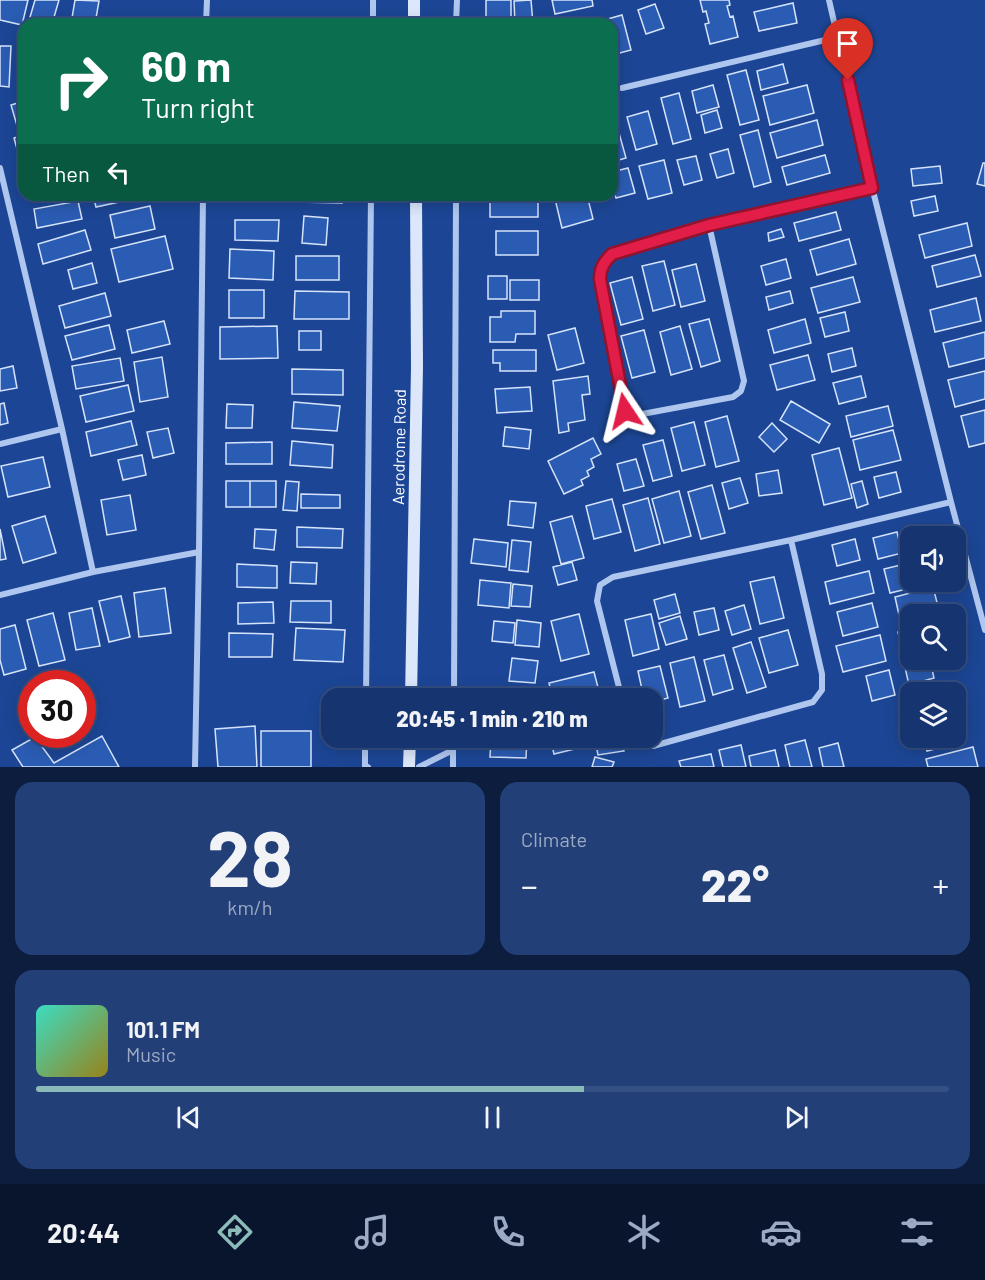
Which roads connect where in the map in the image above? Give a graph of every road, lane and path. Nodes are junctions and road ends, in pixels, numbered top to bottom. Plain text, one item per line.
1 (207, 0) edge
2 (373, 0) edge
3 (414, 0) edge
4 (457, 0) edge
5 (829, 0) edge
6 (206, 18) edge
7 (373, 18) edge
8 (414, 18) edge
9 (456, 18) edge
10 (838, 37) junction
11 (622, 88) dead end
12 (0, 168) edge
13 (872, 188) junction
14 (203, 201) edge
15 (371, 201) edge
16 (416, 201) edge
17 (456, 201) edge
18 (709, 225) junction
19 (62, 429) junction
20 (0, 444) edge
21 (951, 502) junction
22 (791, 540) junction
23 (199, 552) junction
24 (93, 572) junction
25 (0, 595) edge
26 (985, 630) edge
27 (366, 688) edge
28 (411, 688) edge
29 (454, 688) edge
30 (619, 688) edge
31 (663, 743) edge
32 (365, 748) edge
33 (410, 748) edge
34 (453, 750) joint
35 (195, 767) edge
36 (368, 767) edge
37 (409, 767) edge
38 (419, 767) edge
39 (453, 767) edge

1 - 6 street
2 - 7 street
3 - 8 street
4 - 9 street
5 - 10 street
10 - 11 street
10 - 13 street
12 - 19 street
13 - 18 street
13 - 21 street
14 - 23 street
15 - 27 street
16 - 28 street, Aerodrome Road
17 - 29 street
18 - 18 street
19 - 20 street
19 - 24 street
21 - 22 street
21 - 26 street
22 - 30 street
22 - 31 street
23 - 24 street
23 - 35 street
24 - 25 street
32 - 36 street
33 - 37 street
34 - 38 street
34 - 39 street

